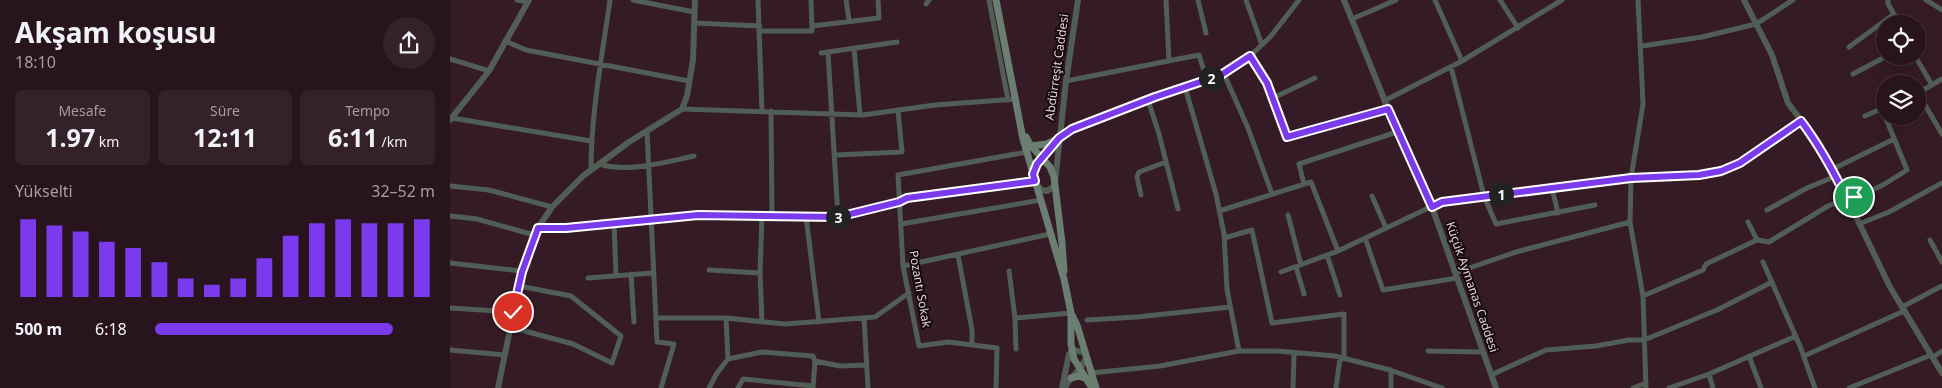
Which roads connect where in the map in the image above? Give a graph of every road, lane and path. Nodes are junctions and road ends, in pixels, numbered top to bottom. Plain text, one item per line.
1 (517, 0) edge
2 (610, 0) edge
3 (634, 0) edge
4 (695, 0) edge
5 (758, 0) edge
6 (811, 0) edge
7 (846, 0) edge
8 (878, 0) edge
9 (989, 0) edge
10 (996, 0) edge
11 (1078, 0) edge
12 (1166, 0) edge
13 (1198, 0) edge
14 (1246, 0) edge
15 (1299, 0) edge
16 (1344, 0) edge
17 (1396, 0) edge
18 (1435, 0) edge
19 (1500, 0) edge
20 (1562, 0) edge
21 (1638, 0) edge
22 (1744, 0) edge
23 (1793, 0) edge
24 (1888, 0) edge
25 (1926, 0) edge
26 (528, 1) edge
27 (1942, 10) edge
28 (694, 12) junction
29 (1894, 14) joint
30 (1352, 19) junction
31 (849, 20) junction
32 (694, 23) junction
33 (1756, 24) junction
34 (812, 26) junction
35 (760, 28) junction
36 (1518, 28) junction
37 (1206, 33) dead end
38 (506, 41) junction
39 (896, 42) dead end
40 (1262, 45) junction
41 (1642, 46) junction
42 (1849, 47) dead end
43 (854, 48) junction
44 (828, 52) junction
45 (821, 53) dead end
46 (1250, 56) junction
47 (450, 59) edge
48 (1169, 60) junction
49 (1462, 61) junction
50 (1876, 62) edge
51 (600, 65) junction
52 (1920, 65) edge
53 (1451, 67) junction
54 (488, 71) junction
55 (1224, 74) junction
56 (1853, 74) dead end
57 (1315, 78) dead end
58 (1942, 79) edge
59 (1207, 80) junction
60 (689, 81) junction
61 (1066, 81) junction
62 (1932, 85) junction
63 (1186, 87) junction
64 (1926, 88) edge
65 (1273, 98) junction
66 (1012, 99) junction
67 (1148, 100) junction
68 (1384, 101) junction
69 (1926, 107) edge
70 (682, 108) junction
71 (1388, 109) junction
72 (898, 110) junction
73 (762, 111) junction
74 (771, 111) junction
75 (1876, 111) edge
76 (833, 114) junction
77 (860, 115) junction
78 (1865, 116) dead end
79 (451, 119) edge
80 (1801, 121) junction
81 (1889, 125) edge
82 (647, 130) junction
83 (1397, 132) junction
84 (1942, 134) edge
85 (1059, 138) junction
86 (1894, 139) junction
87 (591, 141) junction
88 (1029, 149) junction
89 (836, 155) junction
90 (694, 156) dead end
91 (1042, 158) junction
92 (1166, 162) junction
93 (599, 164) junction
94 (649, 166) junction
95 (1833, 169) junction
96 (591, 170) junction
97 (1836, 176) junction
98 (1631, 178) junction
99 (1035, 179) junction
100 (1055, 182) junction
101 (1942, 183) edge
102 (1304, 184) junction
103 (450, 186) edge
104 (1552, 188) junction
105 (1272, 194) junction
106 (1141, 195) dead end
107 (1372, 196) dead end
108 (1484, 196) junction
109 (1041, 200) junction
110 (1847, 200) junction
111 (899, 202) junction
112 (1595, 205) dead end
113 (552, 207) junction
114 (1432, 207) junction
115 (1178, 209) dead end
116 (1767, 210) dead end
117 (1219, 211) junction
118 (1558, 213) junction
119 (1288, 214) dead end
120 (762, 215) junction
121 (772, 215) junction
122 (450, 216) edge
123 (806, 216) junction
124 (838, 217) junction
125 (651, 220) junction
126 (1630, 222) junction
127 (1748, 222) dead end
128 (614, 223) junction
129 (901, 224) junction
130 (1860, 224) junction
131 (538, 228) junction
132 (1386, 228) junction
133 (1050, 234) junction
134 (534, 235) junction
135 (1224, 238) junction
136 (1365, 238) junction
137 (1757, 240) junction
138 (1930, 240) dead end
139 (1338, 251) junction
140 (958, 255) junction
141 (1327, 255) junction
142 (1763, 262) dead end
143 (1942, 262) edge
144 (450, 263) edge
145 (903, 266) junction
146 (1298, 266) junction
147 (709, 270) dead end
148 (1008, 271) dead end
149 (522, 272) junction
150 (760, 272) junction
151 (1281, 272) dead end
152 (654, 273) junction
153 (630, 274) junction
154 (616, 275) junction
155 (1456, 275) junction
156 (588, 278) dead end
157 (1064, 279) junction
158 (1772, 282) junction
159 (518, 286) junction
160 (1942, 286) edge
161 (909, 294) junction
162 (1304, 294) dead end
163 (1340, 295) dead end
164 (1643, 296) junction
165 (1230, 307) junction
166 (450, 308) edge
167 (1903, 309) junction
168 (513, 312) junction
169 (1071, 313) junction
170 (656, 318) junction
171 (726, 318) junction
172 (864, 318) junction
173 (1015, 318) junction
174 (1087, 320) dead end
175 (634, 322) dead end
176 (762, 322) junction
177 (819, 322) junction
178 (510, 327) junction
179 (1796, 336) junction
180 (1644, 340) junction
181 (972, 345) junction
182 (1016, 349) dead end
183 (450, 350) edge
184 (1428, 350) dead end
185 (1239, 351) junction
186 (1942, 351) edge
187 (1483, 352) junction
188 (1294, 353) junction
189 (1070, 354) junction
190 (505, 355) junction
191 (1085, 355) junction
192 (1749, 356) junction
193 (1804, 356) junction
194 (1932, 356) junction
195 (1342, 358) junction
196 (728, 359) junction
197 (815, 360) junction
198 (866, 364) junction
199 (1079, 368) junction
200 (1391, 370) junction
201 (1708, 374) junction
202 (1942, 374) edge
203 (1491, 375) junction
204 (1089, 376) junction
205 (1071, 378) junction
206 (1646, 385) edge
207 (813, 387) edge
208 (1494, 387) edge
209 (498, 388) edge
210 (661, 388) edge
211 (708, 388) edge
212 (738, 388) edge
213 (868, 388) edge
214 (996, 388) edge
215 (1064, 388) edge
216 (1092, 388) edge
217 (1096, 388) edge
218 (1293, 388) edge
219 (1336, 388) edge
220 (1391, 388) edge
221 (1442, 388) edge
222 (1633, 388) edge
223 (1669, 388) edge
224 (1713, 388) edge
225 (1761, 388) edge
226 (1815, 388) edge
227 (1849, 388) edge

1 - 26 street
2 - 51 street
3 - 28 street
4 - 28 street
5 - 35 street
6 - 34 street
7 - 31 street
8 - 31 street
9 - 66 street
10 - 66 main road
11 - 61 street, Abdürreşit Caddesi
12 - 48 street
13 - 37 street
14 - 40 street
15 - 40 street
16 - 30 street, Küçük Aymanas Caddesi
17 - 30 street
18 - 49 street
19 - 36 street
20 - 36 street
21 - 41 street
22 - 33 street
23 - 33 street
24 - 29 street
25 - 27 street
26 - 38 street
28 - 32 street
29 - 42 street
30 - 68 street, Küçük Aymanas Caddesi
31 - 34 street
32 - 35 street
32 - 60 street
33 - 41 street
33 - 80 street
34 - 35 street
35 - 73 street
36 - 49 street
38 - 51 street
38 - 54 street
39 - 43 street
40 - 46 street
41 - 98 street
43 - 44 street
43 - 77 street
44 - 45 street
44 - 76 street
46 - 55 street
46 - 65 street
47 - 54 street
48 - 59 street
48 - 61 street
49 - 53 street
50 - 56 street
51 - 60 street
51 - 87 street
52 - 62 street
53 - 68 street
53 - 108 street
54 - 79 street
55 - 59 street
55 - 105 street
57 - 65 street
58 - 62 street
59 - 63 street
60 - 70 street
61 - 85 street, Abdürreşit Caddesi
62 - 64 street
63 - 67 street
63 - 117 street
65 - 71 street
66 - 72 street
66 - 88 main road
67 - 85 street
67 - 92 street
68 - 71 street, Küçük Aymanas Caddesi
69 - 84 street
70 - 73 street
70 - 82 street
71 - 83 street, Küçük Aymanas Caddesi
72 - 77 street
72 - 89 street
73 - 74 street
74 - 76 street
74 - 121 street
75 - 78 street
76 - 77 street
76 - 89 street
79 - 87 street
80 - 95 street
80 - 98 street
81 - 86 street
82 - 93 street
82 - 94 street
83 - 102 street
83 - 114 street, Küçük Aymanas Caddesi
85 - 88 main road
85 - 91 street, Abdürreşit Caddesi
85 - 100 street, Abdürreşit Caddesi
86 - 95 street
86 - 110 street
87 - 96 street
88 - 91 main road
88 - 99 main road
88 - 111 street, Pozantı Sokak
89 - 124 street
90 - 94 street
91 - 99 street, Abdürreşit Caddesi
91 - 100 main road
92 - 106 street
92 - 115 street
93 - 94 street
93 - 96 street
94 - 125 street
95 - 97 street
96 - 113 street
97 - 110 street
97 - 116 street
98 - 104 street
98 - 126 street
99 - 100 street
99 - 109 main road, Abdürreşit Caddesi
99 - 111 street
100 - 157 main road, Abdürreşit Caddesi
101 - 130 street
102 - 105 street
102 - 139 street
103 - 113 street
104 - 108 street
104 - 118 street
105 - 117 street
107 - 132 street
108 - 114 street
108 - 118 street
109 - 129 street
109 - 133 main road, Abdürreşit Caddesi
110 - 130 street
110 - 137 street
111 - 124 street
111 - 129 street, Pozantı Sokak
112 - 118 street
113 - 131 street
114 - 132 street
114 - 155 street, Küçük Aymanas Caddesi
117 - 135 street
119 - 146 street
120 - 121 street
120 - 125 street
120 - 150 street
121 - 123 street
122 - 134 street
123 - 124 street
123 - 177 street
125 - 128 street
125 - 152 street
126 - 155 street
126 - 164 street
127 - 137 street
128 - 131 street
128 - 154 street
129 - 145 street, Pozantı Sokak
130 - 167 street
131 - 134 street
132 - 136 street
133 - 140 street
133 - 157 main road, Abdürreşit Caddesi
134 - 149 street
135 - 165 street
135 - 195 street
136 - 139 street
136 - 155 street
137 - 164 street
138 - 143 street
139 - 141 street
140 - 145 street
140 - 181 street
141 - 146 street
141 - 163 street
142 - 158 street
144 - 149 street
145 - 161 street, Pozantı Sokak
146 - 151 street
146 - 162 street
147 - 150 street
148 - 173 street
149 - 159 street
150 - 176 street
152 - 153 street
152 - 170 street
153 - 154 street
153 - 175 street
154 - 156 street
155 - 187 street, Küçük Aymanas Caddesi
157 - 169 main road, Abdürreşit Caddesi
158 - 179 street
158 - 180 street
159 - 168 street
159 - 178 street
160 - 167 street
161 - 172 street
161 - 181 street, Pozantı Sokak
164 - 180 street
165 - 174 street
165 - 185 street
166 - 168 street
167 - 193 street
167 - 194 street
168 - 178 street
169 - 173 street
169 - 189 main road, Abdürreşit Caddesi
169 - 191 main road, Abdürreşit Caddesi
170 - 171 street
170 - 210 street
171 - 176 street
171 - 196 street
172 - 177 street
172 - 198 street
173 - 182 street
176 - 177 street
178 - 190 street
179 - 192 street
179 - 193 street
180 - 203 street
180 - 206 street
181 - 214 street
183 - 190 street
184 - 187 street
185 - 188 street
185 - 204 street
186 - 194 street
187 - 203 street, Küçük Aymanas Caddesi
188 - 195 street
188 - 218 street
189 - 191 street
189 - 199 main road, Abdürreşit Caddesi
189 - 215 street
190 - 209 street
191 - 199 street
191 - 204 main road, Abdürreşit Caddesi
192 - 201 street
192 - 225 street
193 - 226 street
194 - 202 street
194 - 227 street
195 - 200 street
195 - 219 street
196 - 197 street
196 - 211 street
197 - 198 street
197 - 207 street
198 - 213 street
199 - 204 main road, Abdürreşit Caddesi
199 - 205 street
200 - 220 street
200 - 221 street
201 - 223 street
201 - 224 street
203 - 208 street, Küçük Aymanas Caddesi
204 - 205 main road
204 - 216 main road, Abdürreşit Caddesi
204 - 217 main road, Abdürreşit Caddesi
205 - 215 street
206 - 222 street
207 - 212 street

